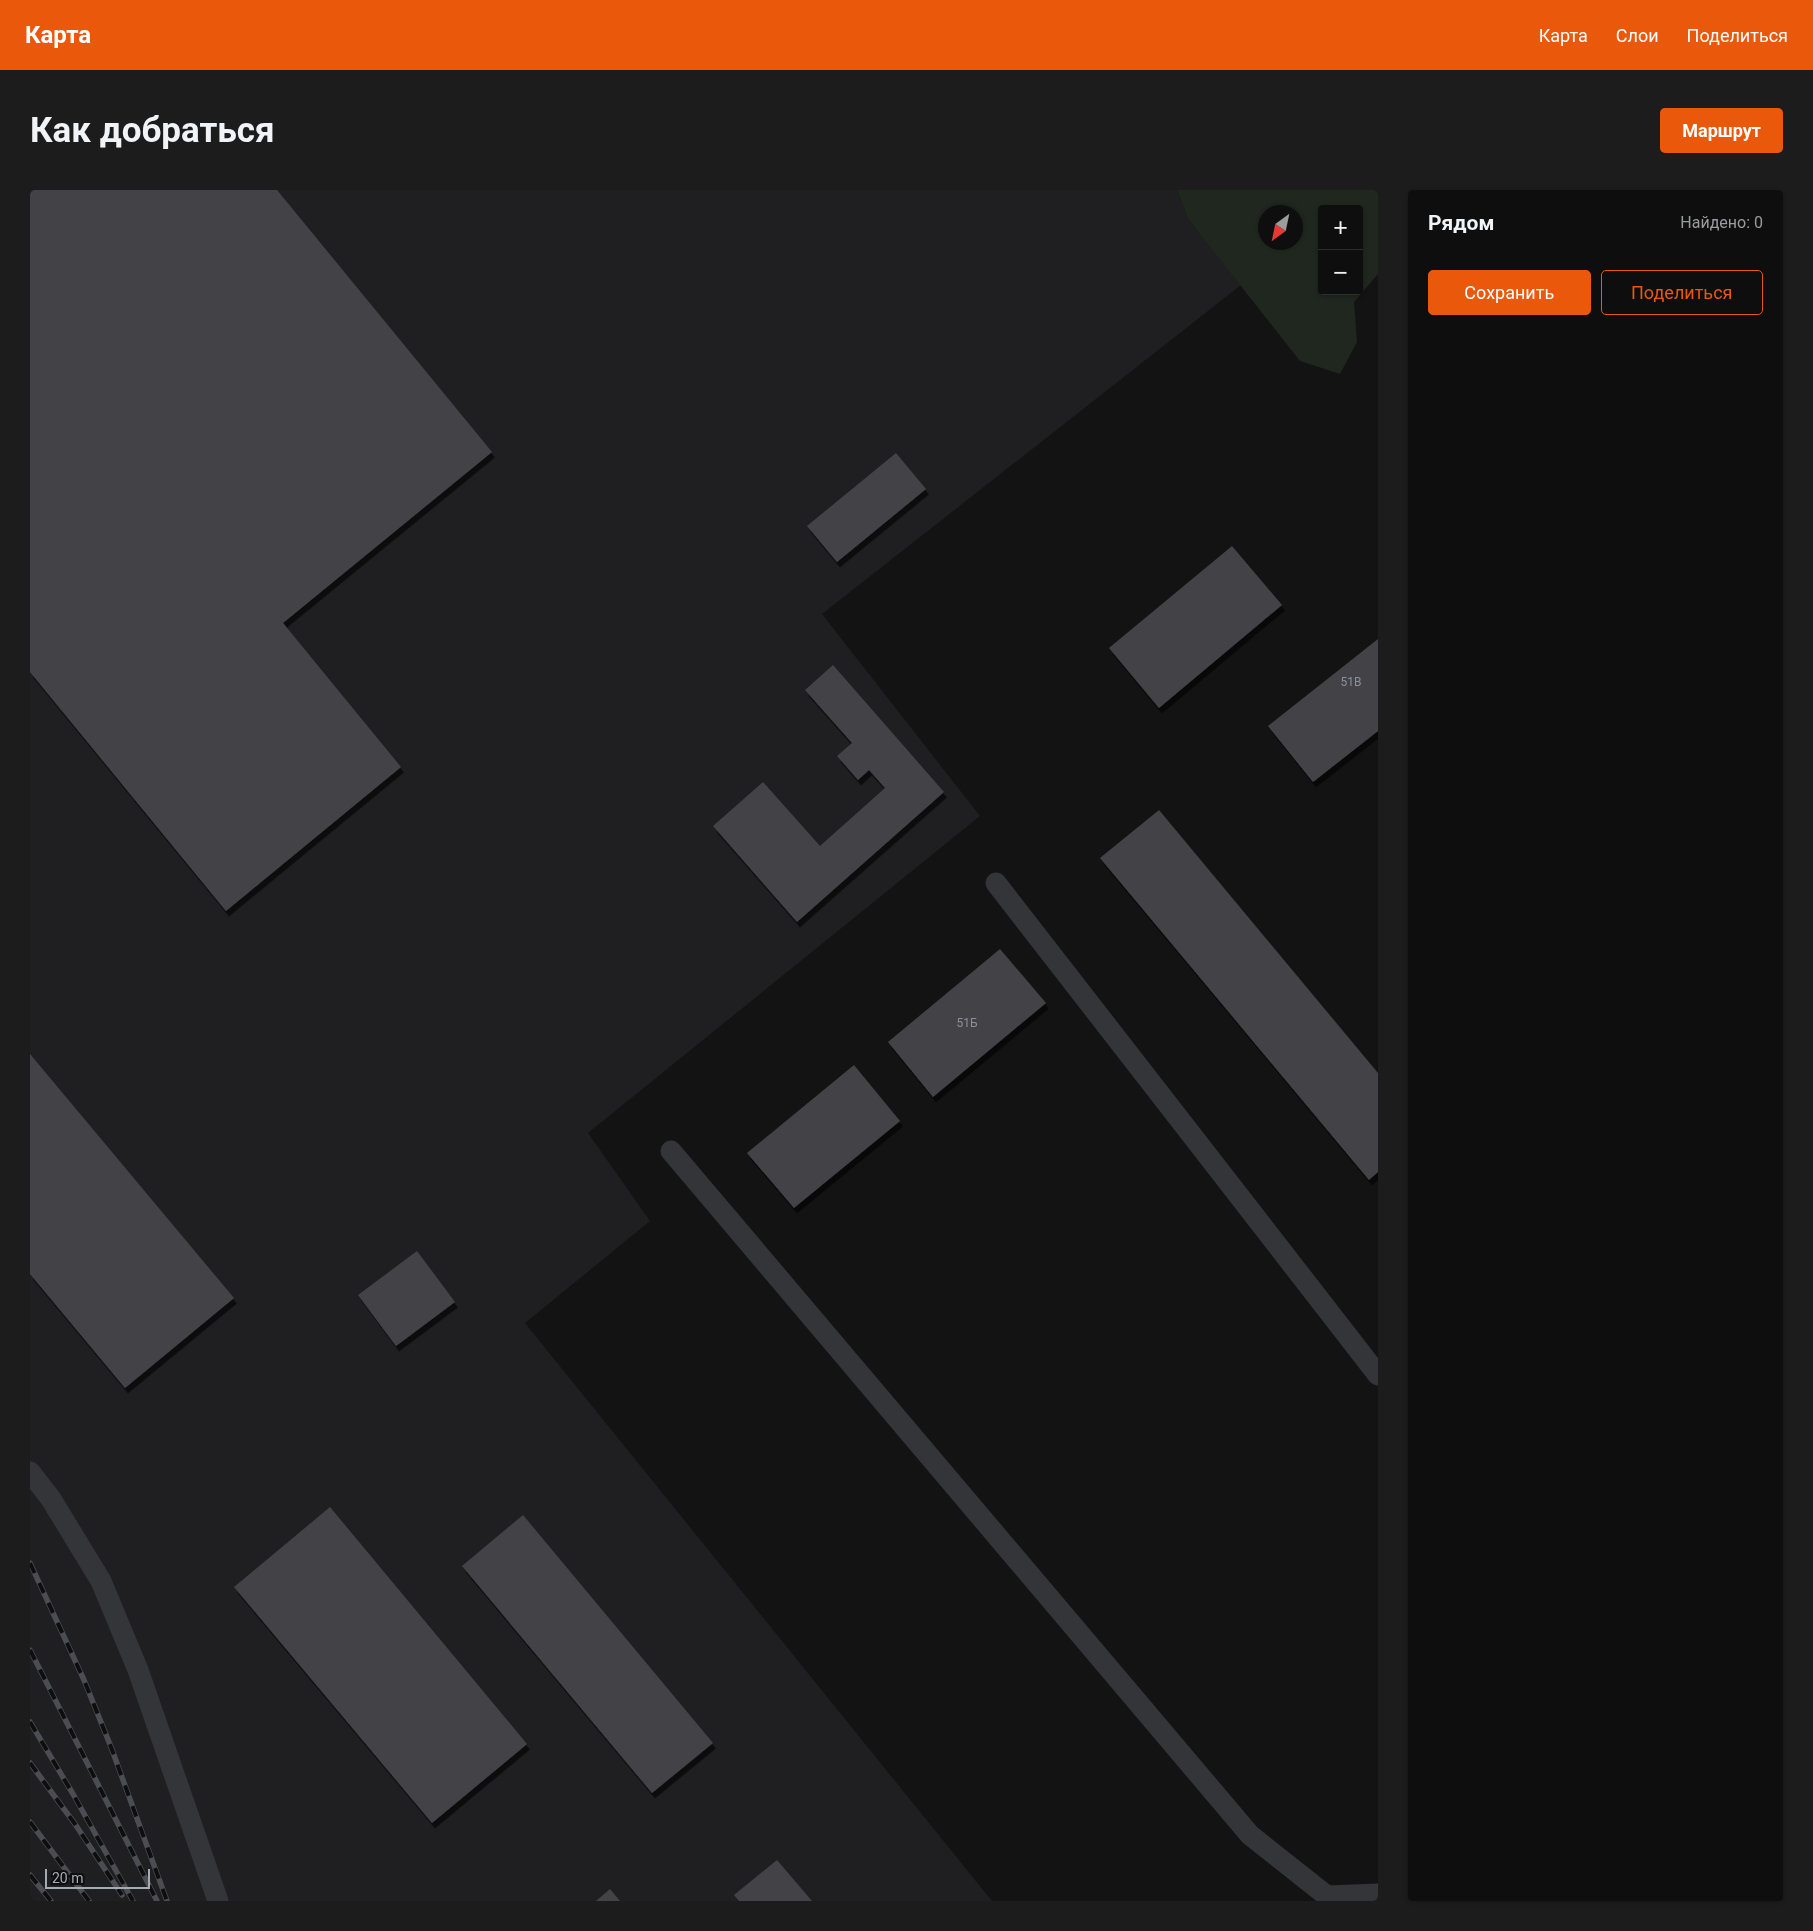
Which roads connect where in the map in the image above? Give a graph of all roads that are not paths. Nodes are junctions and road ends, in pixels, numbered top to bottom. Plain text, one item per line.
1 (996, 884) dead end
2 (671, 1151) dead end
3 (1378, 1375) edge
4 (30, 1472) edge
5 (1378, 1894) edge
6 (218, 1901) edge

1 - 3 lane
2 - 5 lane
4 - 6 lane

